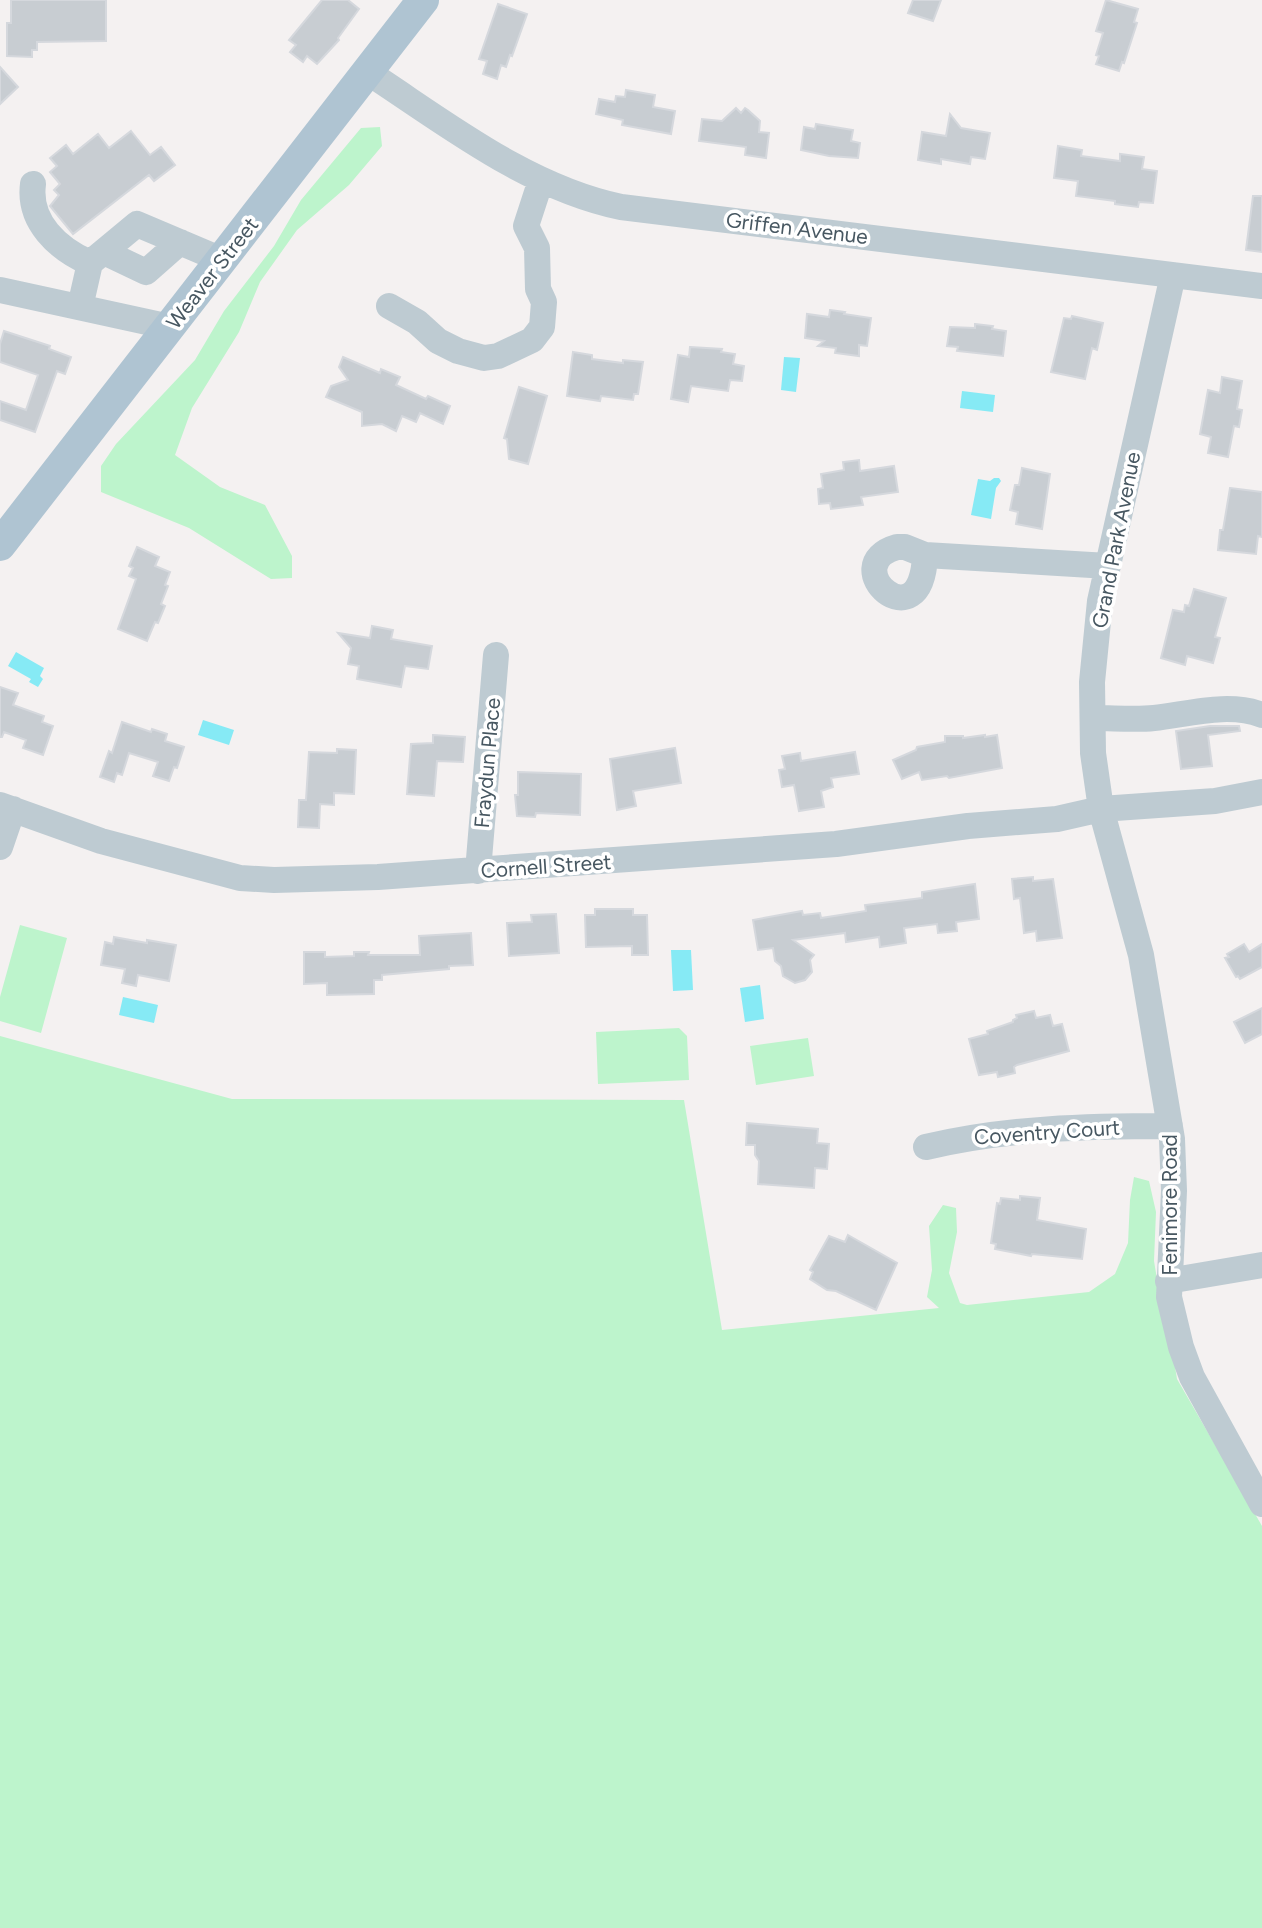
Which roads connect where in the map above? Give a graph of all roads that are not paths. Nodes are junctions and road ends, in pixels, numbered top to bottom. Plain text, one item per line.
1 (423, 0) edge
2 (366, 71) junction
3 (541, 180) junction
4 (33, 184) dead end
5 (180, 242) junction
6 (97, 258) junction
7 (222, 260) junction
8 (1173, 275) junction
9 (1262, 286) edge
10 (0, 290) edge
11 (389, 306) dead end
12 (80, 307) junction
13 (170, 327) junction
14 (0, 545) edge
15 (925, 555) dead end
16 (1108, 566) junction
17 (496, 655) dead end
18 (1262, 715) edge
19 (1094, 718) junction
20 (1262, 792) edge
21 (6, 807) edge
22 (1101, 809) junction
23 (0, 847) edge
24 (478, 871) junction
25 (1170, 1126) junction
26 (926, 1147) dead end
27 (1262, 1265) edge
28 (1168, 1282) junction
29 (1262, 1504) edge

1 - 2 main road, Weaver Street
2 - 3 street, Griffen Avenue
2 - 7 main road, Weaver Street
3 - 8 street, Griffen Avenue
3 - 11 street
4 - 6 street
5 - 6 street
5 - 6 street
5 - 7 street
6 - 12 street
7 - 13 main road, Weaver Street
8 - 9 street, Griffen Avenue
8 - 16 street, Grand Park Avenue
10 - 12 street
12 - 13 street
13 - 14 main road, Weaver Street
15 - 16 street
16 - 19 street, Grand Park Avenue
17 - 24 street, Fraydun Place
18 - 19 street
19 - 22 street, Grand Park Avenue
20 - 22 street, Cornell Street
21 - 23 street
21 - 24 street, Cornell Street
22 - 24 street, Cornell Street
22 - 25 street, Fenimore Road
25 - 26 street, Coventry Court
25 - 28 street, Fenimore Road
27 - 28 street
28 - 29 street, Fenimore Road

